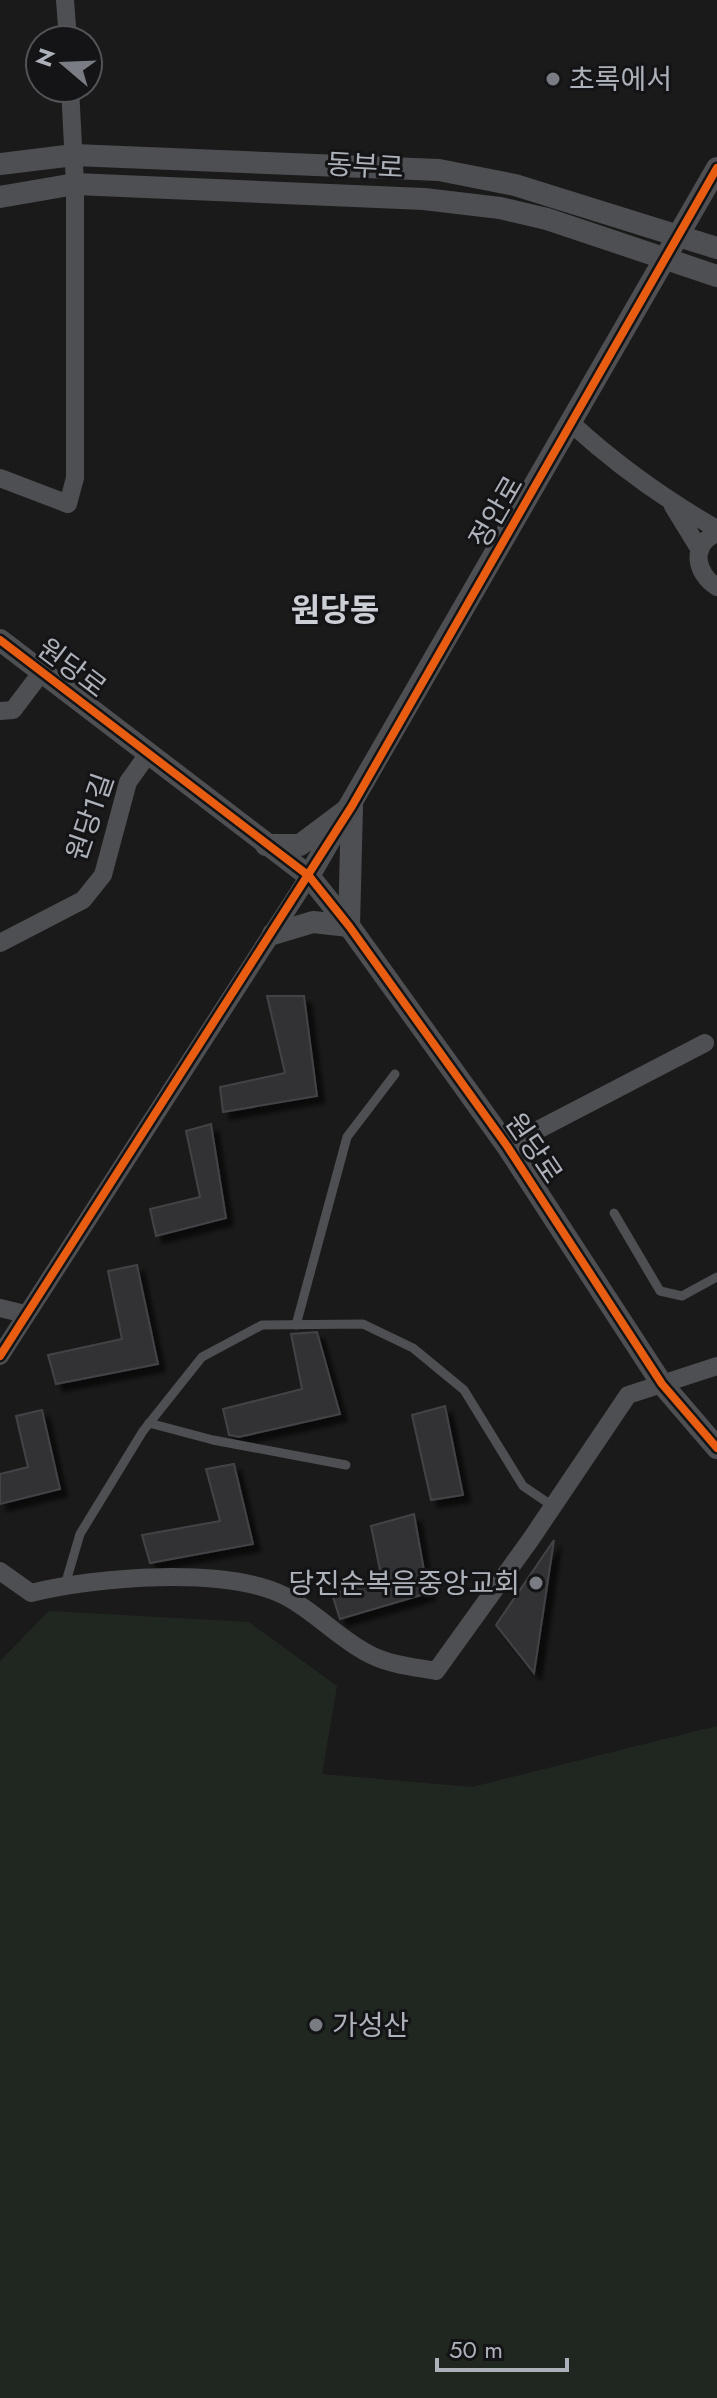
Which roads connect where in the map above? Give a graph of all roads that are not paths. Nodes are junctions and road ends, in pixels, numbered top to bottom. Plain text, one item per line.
1 (65, 0) edge
2 (67, 24) edge
3 (71, 104) edge
4 (74, 155) junction
5 (0, 164) edge
6 (717, 168) edge
7 (75, 184) junction
8 (0, 197) edge
9 (679, 235) junction
10 (717, 248) edge
11 (666, 259) junction
12 (717, 276) edge
13 (572, 424) junction
14 (0, 478) edge
15 (671, 503) junction
16 (717, 531) edge
17 (700, 550) junction
18 (717, 587) edge
19 (0, 640) edge
20 (41, 673) junction
21 (0, 711) edge
22 (148, 754) junction
23 (352, 806) junction
24 (266, 845) junction
25 (309, 876) junction
26 (349, 926) junction
27 (273, 934) junction
28 (0, 943) edge
29 (705, 1043) dead end
30 (395, 1074) dead end
31 (507, 1146) junction
32 (614, 1213) dead end
33 (717, 1277) edge
34 (0, 1308) edge
35 (25, 1314) junction
36 (296, 1325) junction
37 (0, 1356) edge
38 (717, 1366) edge
39 (662, 1384) junction
40 (149, 1423) junction
41 (717, 1448) edge
42 (346, 1465) dead end
43 (554, 1507) junction
44 (0, 1571) edge
45 (65, 1585) junction

1 - 2 street
3 - 4 street
4 - 5 street, 동부로
4 - 7 street
4 - 9 street, 동부로
6 - 9 street, 정안로
7 - 8 street, 동부로
7 - 11 street, 동부로
7 - 14 street
9 - 10 street, 동부로
9 - 11 street, 정안로
11 - 12 street, 동부로
11 - 13 street, 정안로
13 - 15 street
13 - 23 street, 정안로
15 - 16 street
15 - 17 street
16 - 17 street
17 - 18 street
19 - 20 street, 원당로
20 - 21 street, 원당로
20 - 22 street, 원당로
22 - 24 street, 원당로
22 - 28 street, 원당1길
23 - 24 street
23 - 25 street, 정안로
23 - 26 street
24 - 25 street, 원당로
25 - 26 street, 원당로
25 - 27 street
26 - 27 street
26 - 31 street, 원당로
27 - 35 street
29 - 31 street
30 - 36 lane
31 - 39 street, 원당로
32 - 33 lane
34 - 35 street
35 - 37 street
36 - 40 lane
36 - 43 lane
38 - 39 street
39 - 41 street, 원당로
39 - 43 street
40 - 42 lane
40 - 45 lane
43 - 45 street
44 - 45 street

